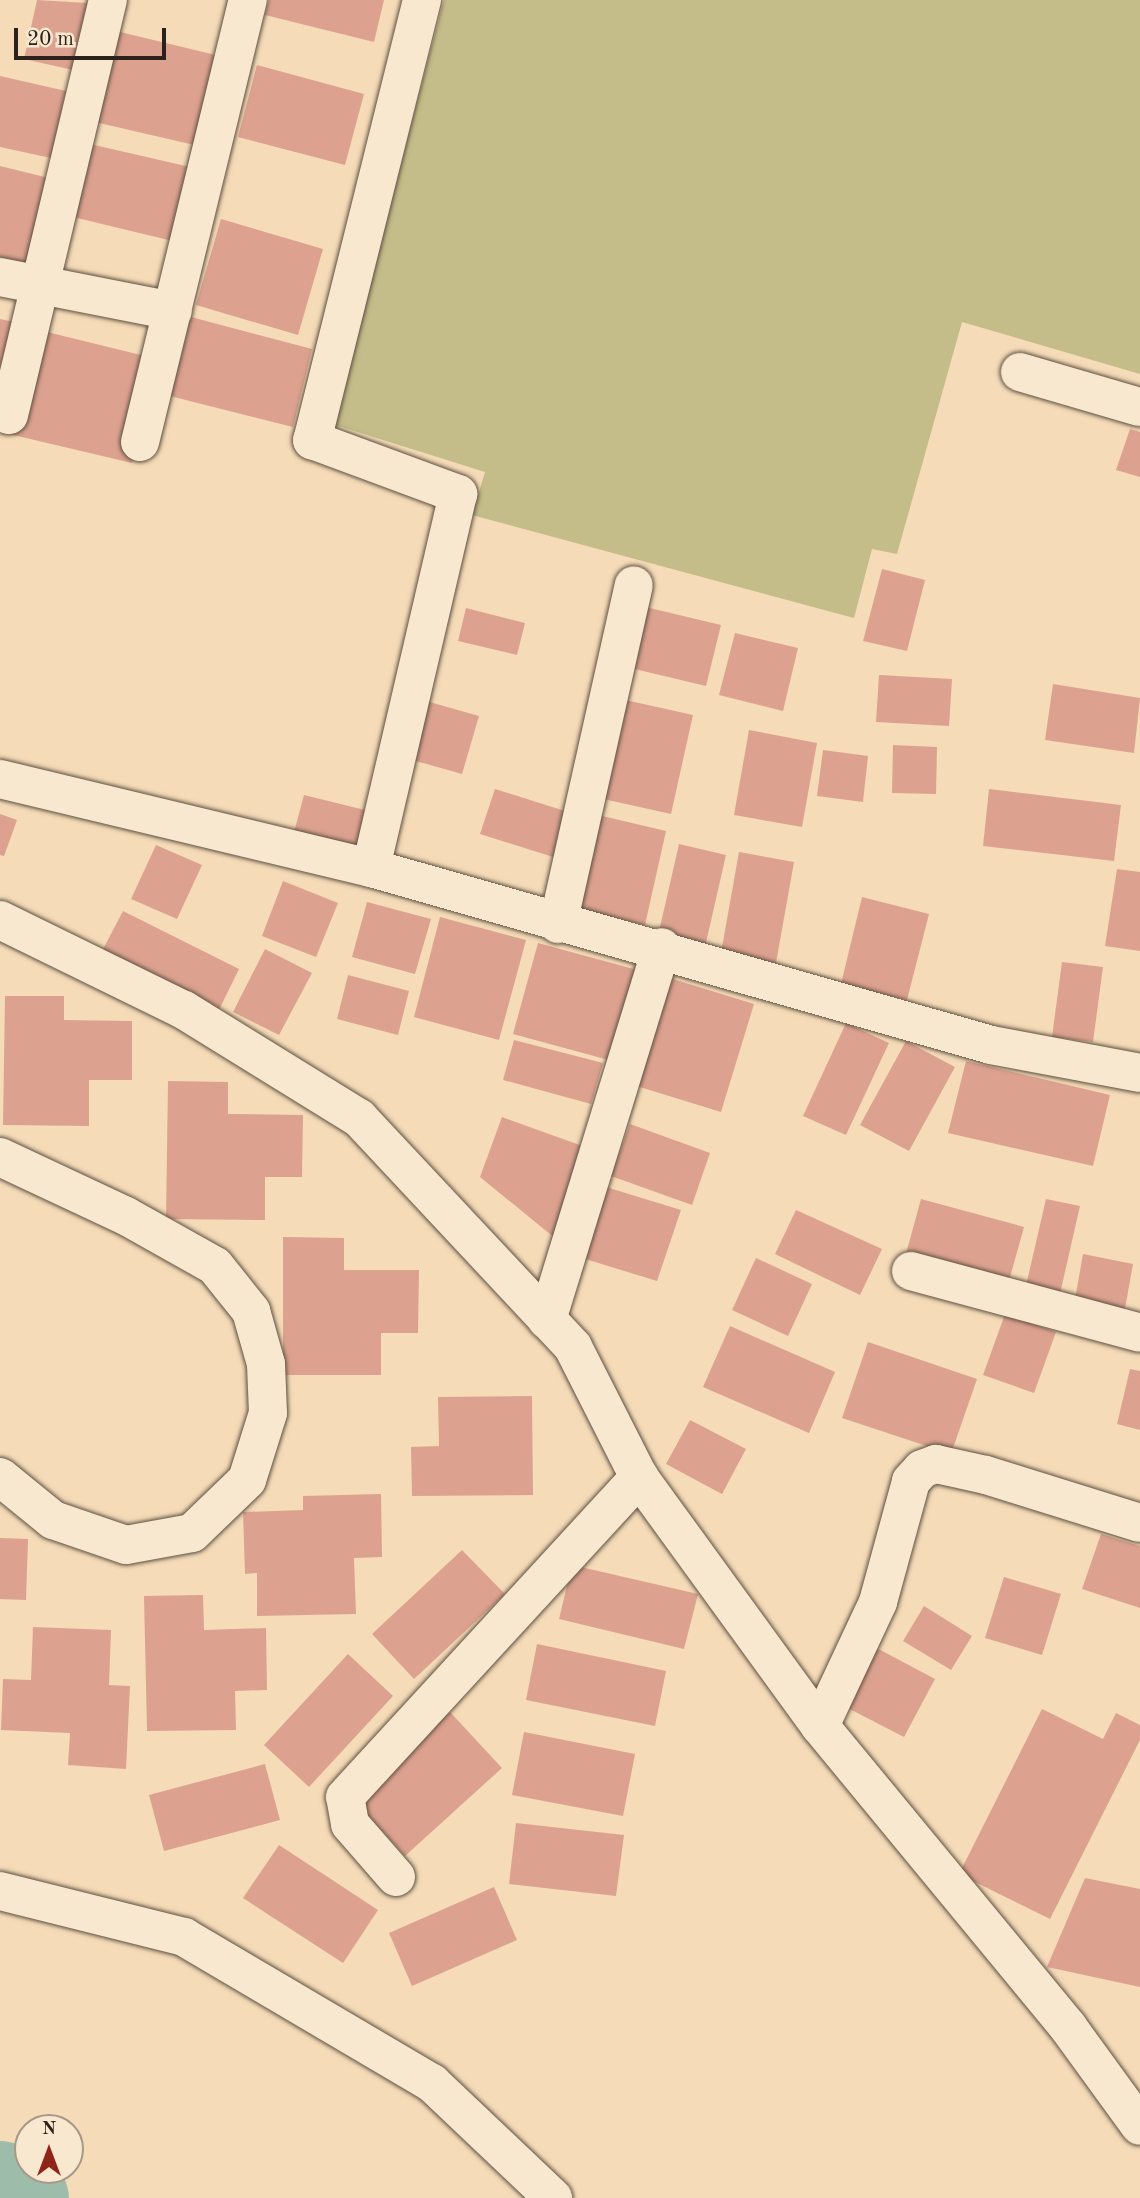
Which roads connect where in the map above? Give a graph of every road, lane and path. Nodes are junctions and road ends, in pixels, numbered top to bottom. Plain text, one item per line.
1 (108, 0) edge
2 (248, 0) edge
3 (422, 0) edge
4 (0, 277) edge
5 (41, 285) junction
6 (173, 311) junction
7 (1020, 372) dead end
8 (1140, 407) edge
9 (9, 415) dead end
10 (140, 442) dead end
11 (634, 584) dead end
12 (0, 779) edge
13 (370, 868) junction
14 (0, 920) edge
15 (558, 924) junction
16 (662, 947) junction
17 (1140, 1073) edge
18 (0, 1157) edge
19 (911, 1271) dead end
20 (547, 1320) junction
21 (1140, 1333) edge
22 (0, 1477) edge
23 (639, 1477) junction
24 (1140, 1523) edge
25 (820, 1726) junction
26 (396, 1877) dead end
27 (0, 1891) edge
28 (1140, 2126) edge
29 (553, 2198) edge

1 - 5 street
2 - 6 street
3 - 13 street
4 - 5 street
5 - 6 street
5 - 9 street
6 - 10 street
7 - 8 street
11 - 15 street
12 - 13 street
13 - 15 street
14 - 20 street
15 - 16 street
16 - 17 street
16 - 20 street
18 - 22 street
19 - 21 street
20 - 23 street
23 - 25 street
23 - 26 street
24 - 25 street
25 - 28 street
27 - 29 street

